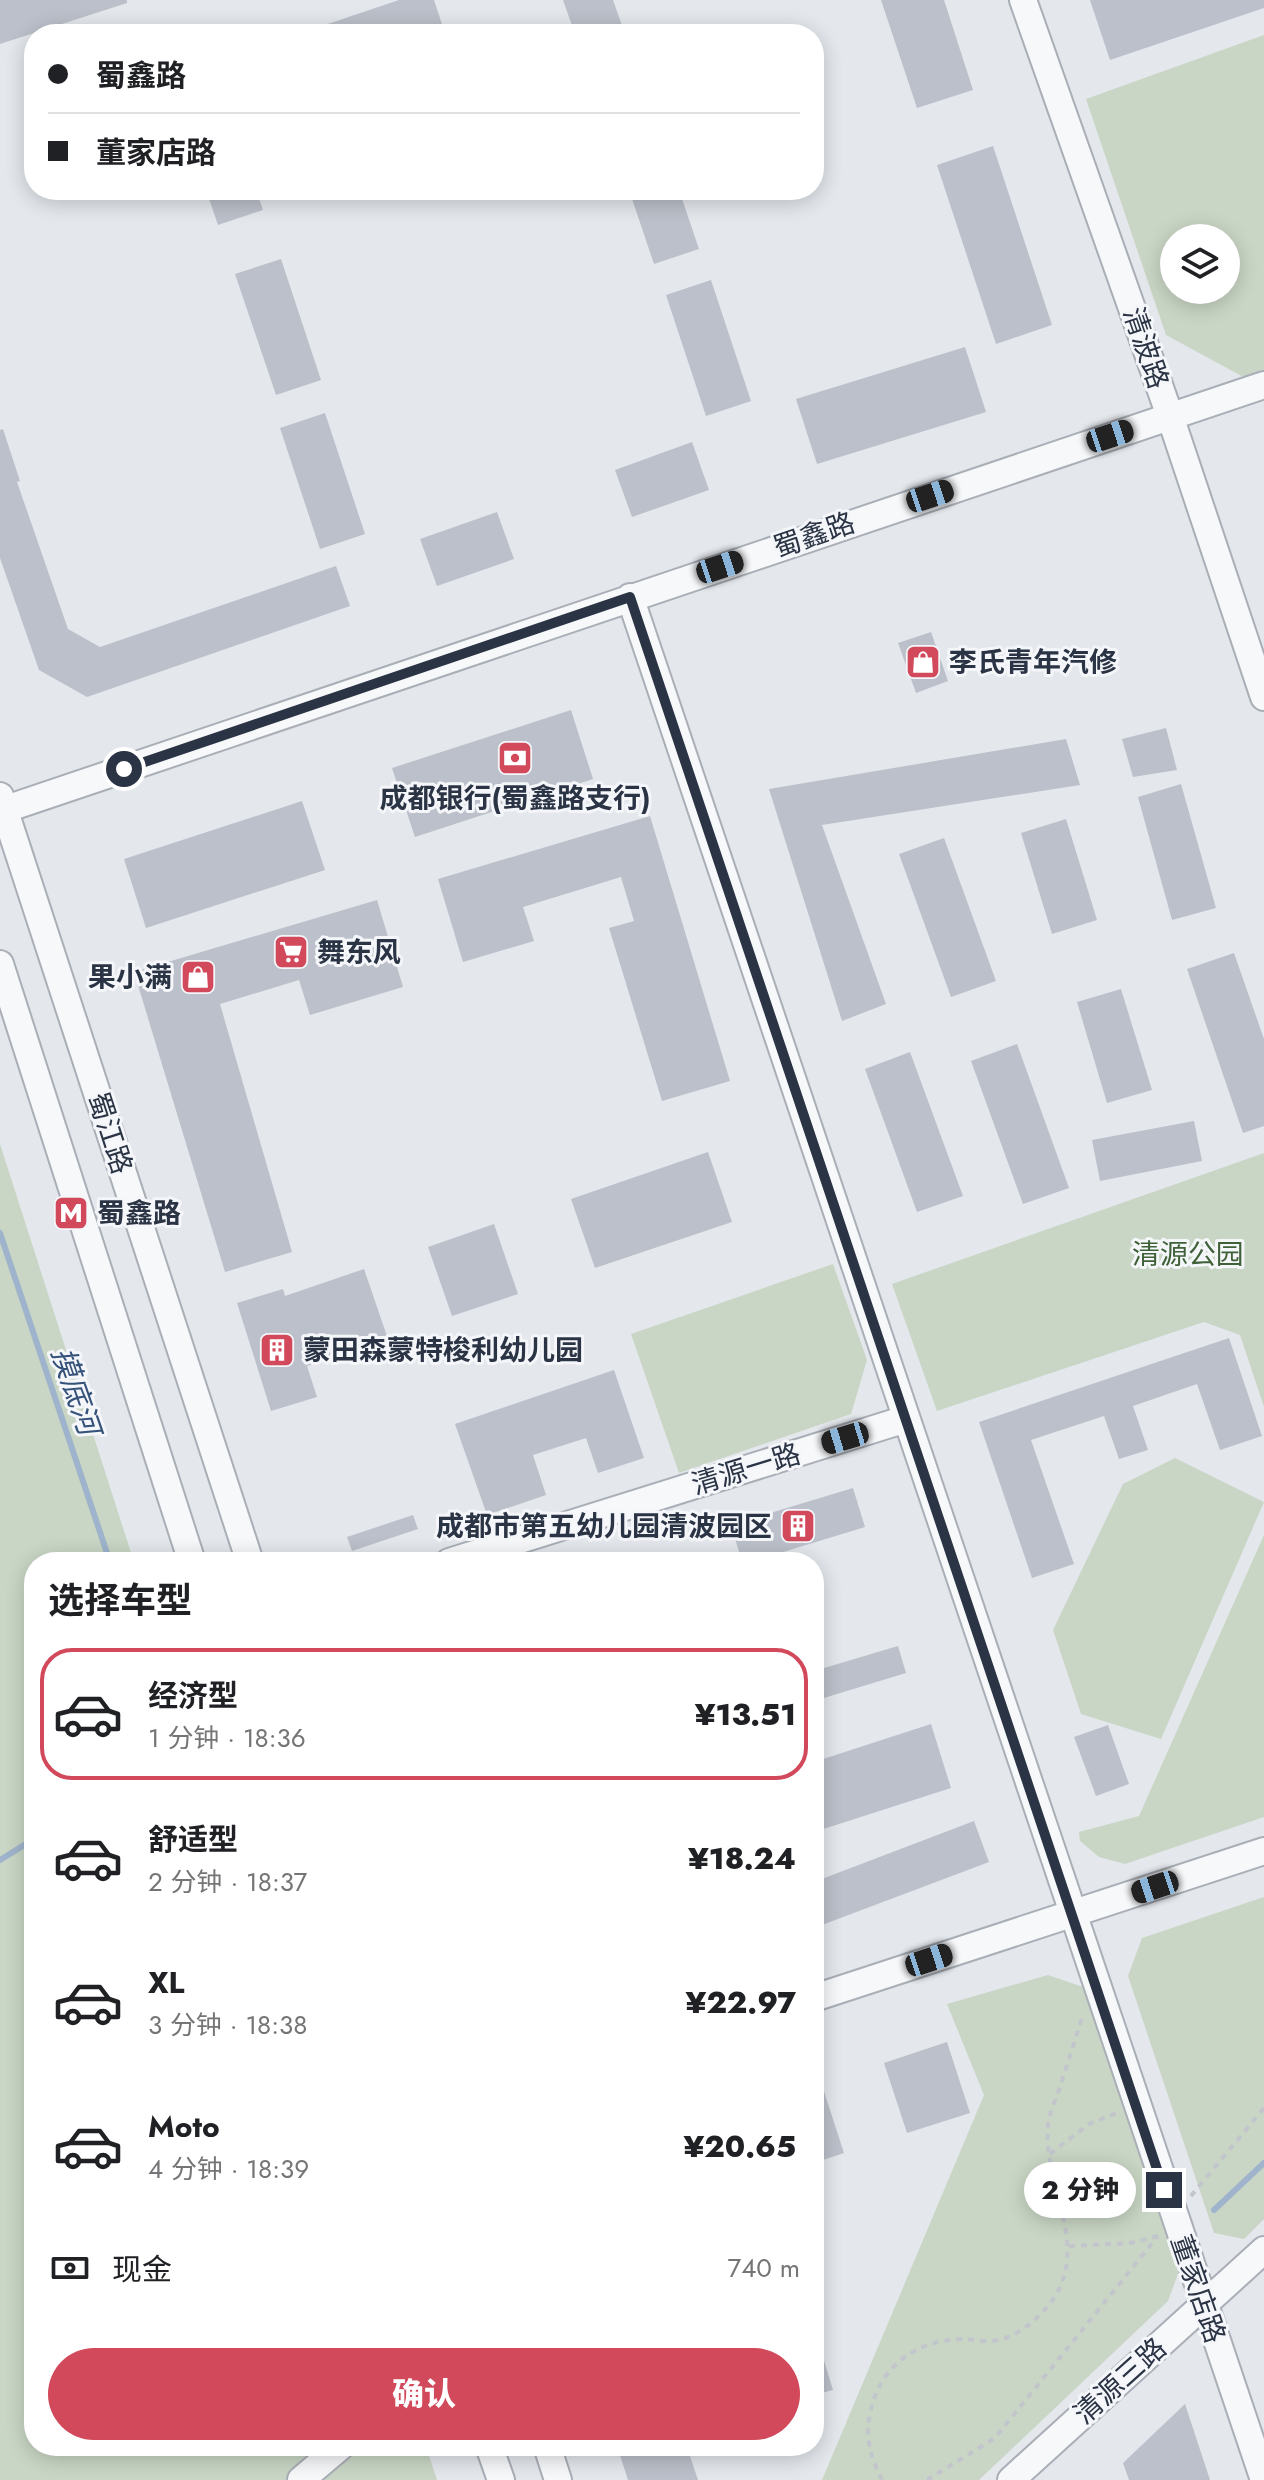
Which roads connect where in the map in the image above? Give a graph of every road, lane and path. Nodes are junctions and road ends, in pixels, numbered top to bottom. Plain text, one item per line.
1 (1023, 0) edge
2 (1264, 385) edge
3 (1170, 416) junction
4 (630, 597) junction
5 (1264, 697) edge
6 (2, 806) edge
7 (0, 964) edge
8 (906, 1419) junction
9 (189, 1552) edge
10 (247, 1552) edge
11 (481, 1552) edge
12 (1264, 1851) edge
13 (1072, 1913) junction
14 (1094, 1980) junction
15 (824, 1995) edge
16 (1264, 2108) edge
17 (1137, 2109) junction
18 (1050, 2154) junction
19 (1166, 2227) junction
20 (1069, 2246) junction
21 (1264, 2250) edge
22 (1203, 2305) junction
23 (329, 2456) edge
24 (493, 2456) edge
25 (550, 2456) edge
26 (301, 2480) edge
27 (501, 2480) edge
28 (558, 2480) edge
29 (882, 2480) edge
30 (927, 2480) edge
31 (1011, 2480) edge
32 (1264, 2480) edge

1 - 3 street, 清波路
2 - 3 street, 蜀鑫路
3 - 4 street, 蜀鑫路
3 - 5 street, 清波路
4 - 6 street, 蜀鑫路
4 - 8 street, 董家店路
6 - 10 street, 蜀江路
7 - 9 street, 蜀江路
8 - 11 street, 清源一路
8 - 13 street, 董家店路
12 - 13 street
13 - 14 street, 董家店路
13 - 15 street
14 - 17 street, 董家店路
14 - 18 path
16 - 19 path
17 - 18 path
17 - 19 street, 董家店路
18 - 20 path
19 - 20 path
19 - 22 street, 董家店路
19 - 30 path
20 - 29 path
21 - 22 street, 清源三路
22 - 31 street, 清源三路
22 - 32 street, 董家店路
23 - 26 street
24 - 27 street
25 - 28 street

